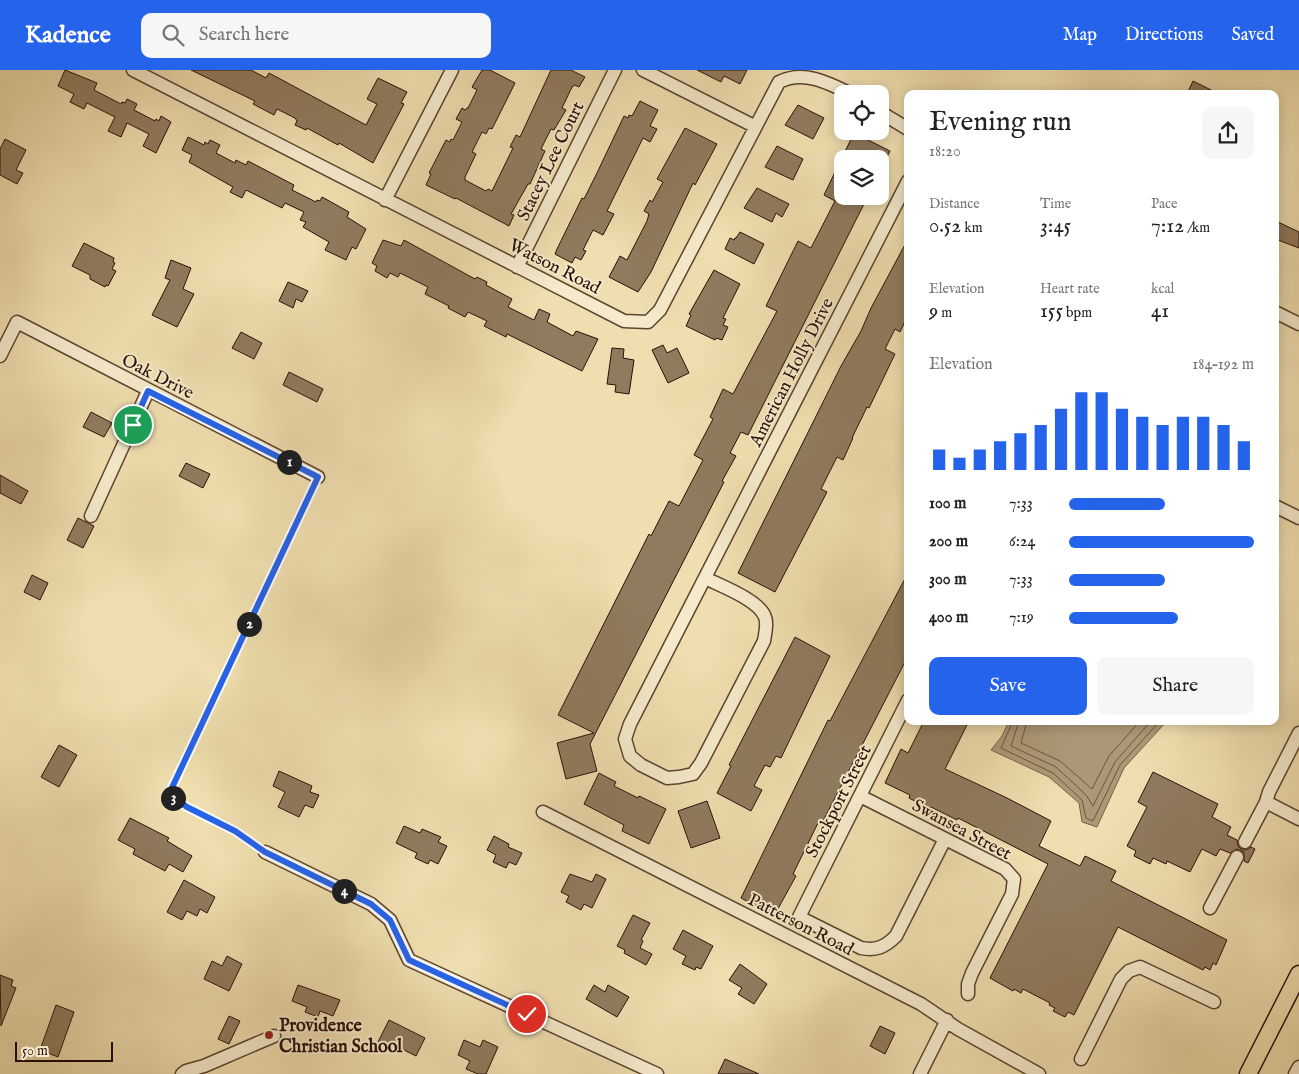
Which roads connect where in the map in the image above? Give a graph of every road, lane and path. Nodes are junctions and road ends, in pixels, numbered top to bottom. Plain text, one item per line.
1 (133, 70) edge
2 (452, 70) edge
3 (615, 70) edge
4 (643, 70) edge
5 (784, 70) edge
6 (778, 82) junction
7 (834, 85) edge
8 (889, 117) edge
9 (754, 126) junction
10 (904, 127) edge
11 (904, 189) edge
12 (385, 200) junction
13 (517, 267) junction
14 (1279, 314) edge
15 (1299, 324) edge
16 (0, 356) edge
17 (148, 391) junction
18 (318, 477) joint
19 (1279, 508) edge
20 (91, 516) dead end
21 (1299, 518) edge
22 (705, 578) junction
23 (904, 708) edge
24 (1299, 733) edge
25 (860, 796) junction
26 (1266, 802) junction
27 (543, 812) dead end
28 (1299, 819) edge
29 (945, 839) junction
30 (1245, 842) dead end
31 (265, 852) joint
32 (1237, 857) dead end
33 (1210, 908) dead end
34 (1299, 974) edge
35 (968, 994) dead end
36 (1214, 1002) dead end
37 (947, 1020) junction
38 (274, 1036) dead end
39 (1081, 1059) dead end
40 (1299, 1067) edge
41 (182, 1074) edge
42 (657, 1074) edge
43 (920, 1074) edge
44 (1040, 1074) edge
45 (1248, 1074) edge
46 (1295, 1074) edge

1 - 12 street, Watson Road
2 - 12 street
3 - 13 street, Stacey Lee Court
4 - 9 street
5 - 6 street, Watson Road
6 - 7 street
6 - 9 street, Watson Road
8 - 10 street
9 - 13 street, Watson Road
11 - 22 street, American Holly Drive
12 - 13 street, Watson Road
14 - 15 street
16 - 17 street, Oak Drive
17 - 18 street, Oak Drive
17 - 20 street
18 - 31 path
19 - 21 street
22 - 22 street, American Holly Drive
23 - 25 street, Stockport Street
24 - 26 street
25 - 29 street, Swansea Street
25 - 29 street, Stockport Street
26 - 28 street
26 - 30 street
27 - 37 street, Patterson Road
29 - 35 street, Swansea Street
31 - 42 street
32 - 33 street
34 - 45 main road
36 - 39 street
37 - 43 street
37 - 44 street, Patterson Road
38 - 41 street
40 - 46 street

